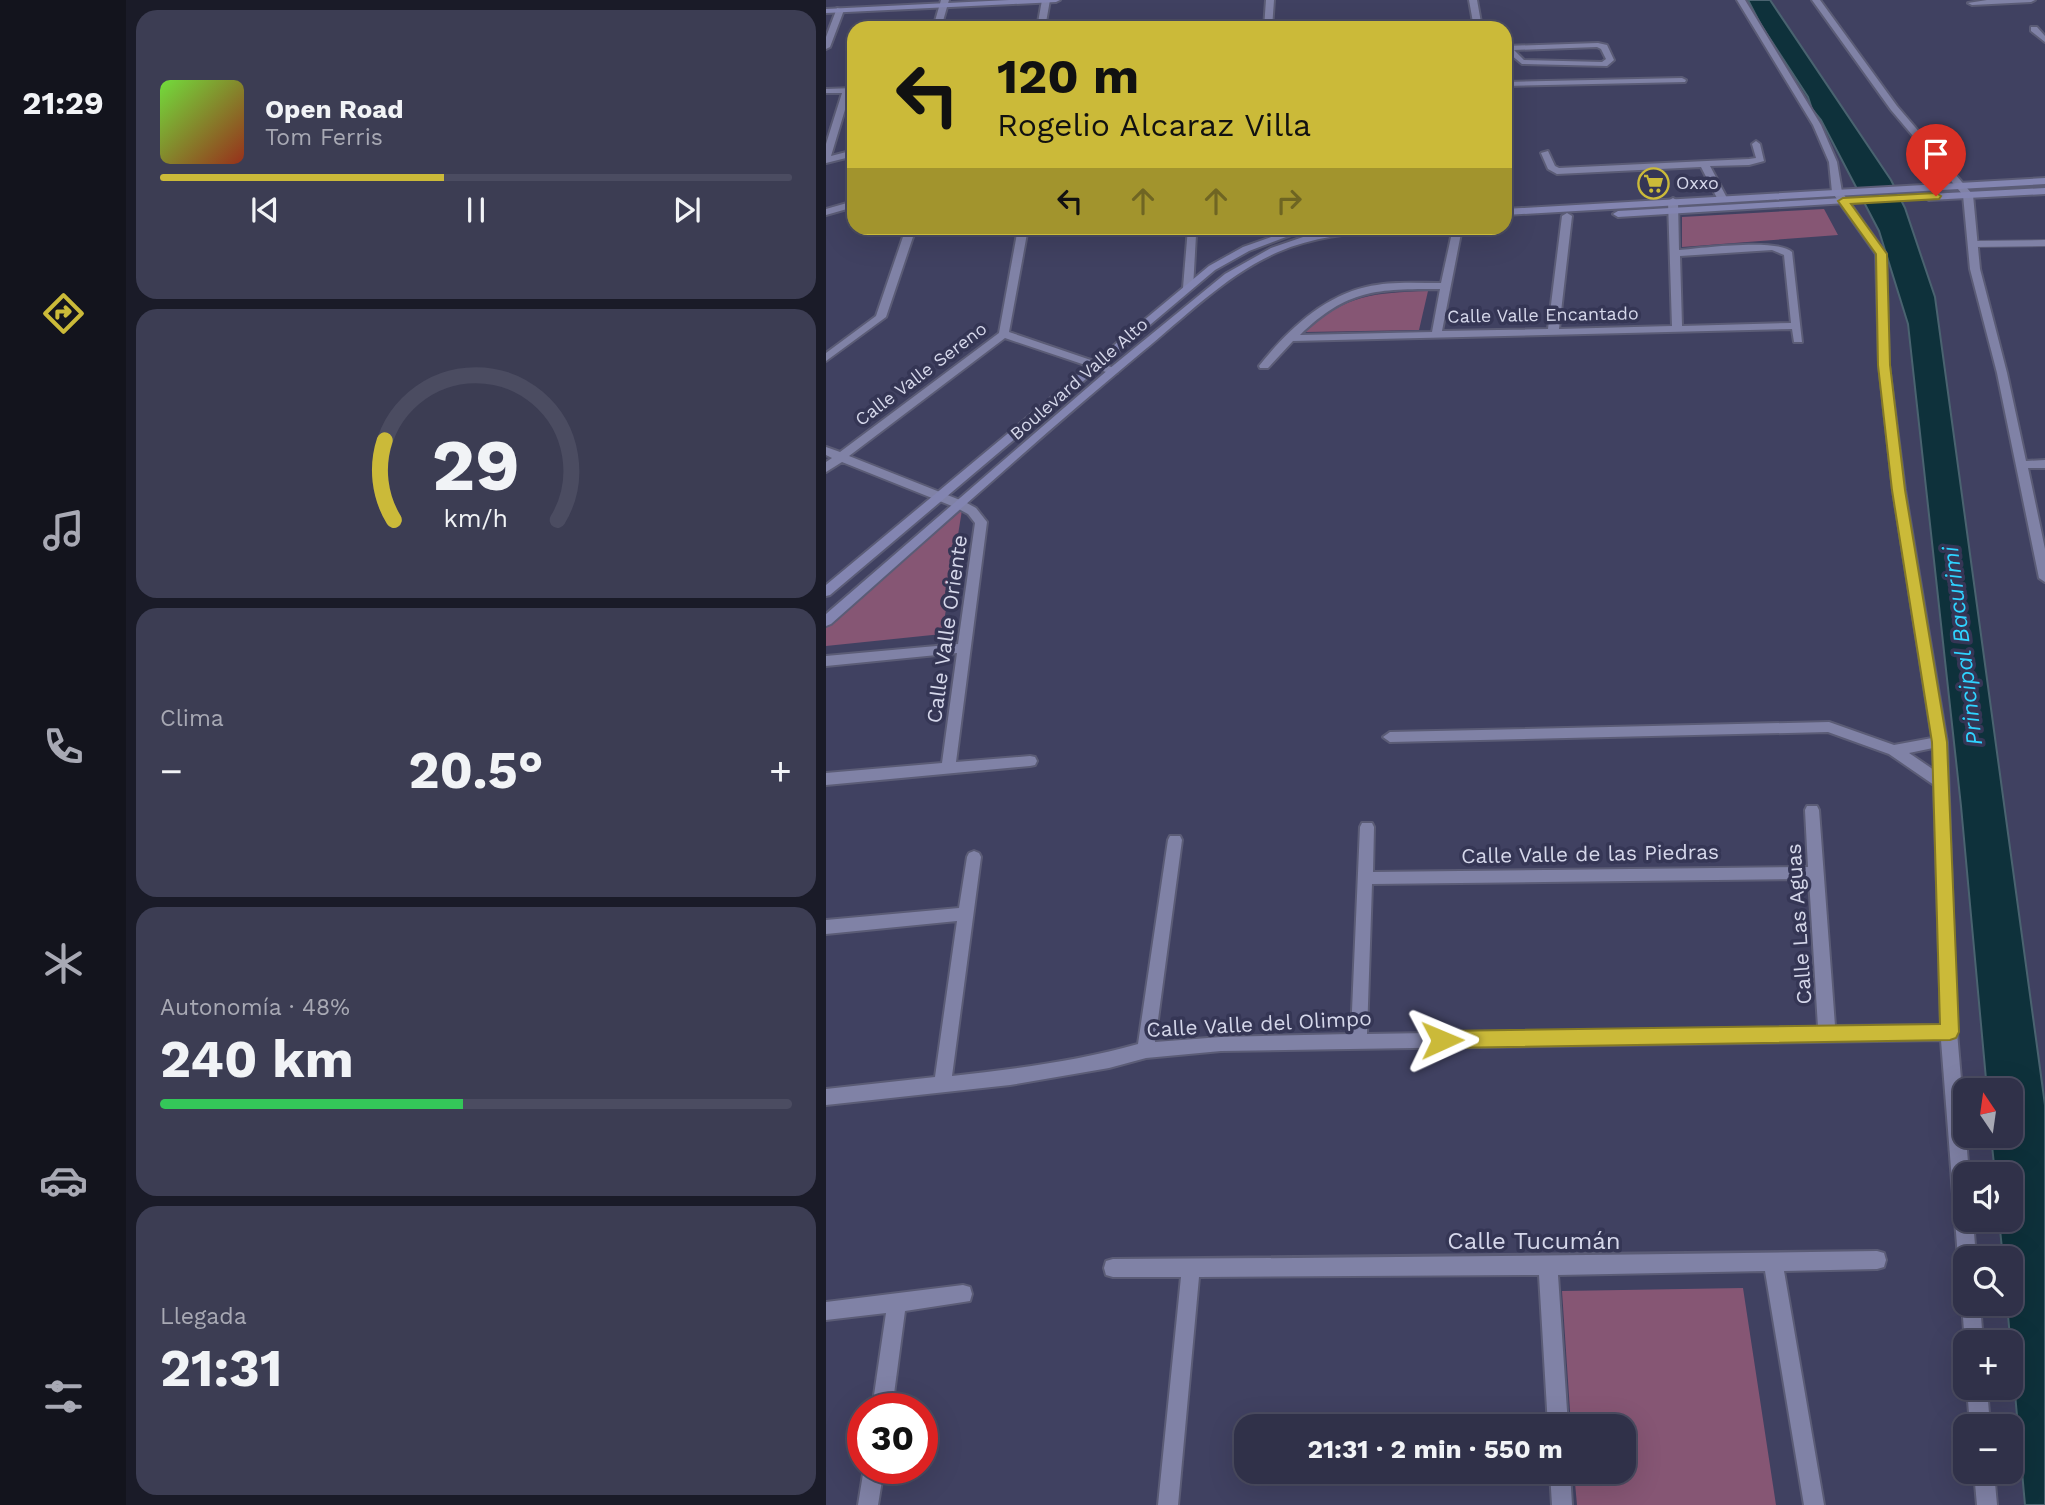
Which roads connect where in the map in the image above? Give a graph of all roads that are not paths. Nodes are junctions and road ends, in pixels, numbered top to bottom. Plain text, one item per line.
1 (917, 0) edge
2 (1046, 0) edge
3 (1056, 0) edge
4 (1270, 0) edge
5 (1473, 0) edge
6 (1741, 0) edge
7 (1816, 0) edge
8 (2031, 0) edge
9 (944, 3) edge
10 (826, 4) edge
11 (1972, 4) dead end
12 (842, 5) edge
13 (826, 11) edge
14 (939, 21) edge
15 (1042, 21) edge
16 (1268, 21) edge
17 (1477, 21) edge
18 (2034, 29) dead end
19 (2044, 39) edge
20 (826, 47) edge
21 (1512, 48) edge
22 (1512, 53) edge
23 (1682, 80) dead end
24 (1512, 84) edge
25 (847, 90) edge
26 (826, 91) edge
27 (847, 98) edge
28 (830, 133) edge
29 (1756, 144) dead end
30 (1545, 153) dead end
31 (847, 154) edge
32 (826, 159) edge
33 (1703, 164) junction
34 (2045, 181) edge
35 (1965, 190) junction
36 (2045, 191) edge
37 (1846, 196) junction
38 (1721, 198) junction
39 (847, 206) edge
40 (1672, 206) junction
41 (826, 212) edge
42 (1512, 212) edge
43 (1567, 216) junction
44 (1512, 220) edge
45 (909, 235) edge
46 (1022, 235) edge
47 (1192, 235) edge
48 (1284, 235) edge
49 (1323, 235) edge
50 (1456, 235) edge
51 (2045, 243) edge
52 (1974, 244) junction
53 (1674, 253) junction
54 (1446, 286) junction
55 (1188, 288) junction
56 (1796, 326) junction
57 (1677, 329) junction
58 (1553, 332) junction
59 (1004, 334) junction
60 (1436, 335) junction
61 (1291, 338) junction
62 (1798, 340) dead end
63 (826, 358) edge
64 (1096, 366) junction
65 (1264, 366) dead end
66 (1113, 371) junction
67 (826, 451) edge
68 (841, 457) junction
69 (2045, 464) edge
70 (2021, 465) junction
71 (826, 468) edge
72 (942, 496) junction
73 (961, 505) junction
74 (2045, 571) edge
75 (826, 592) edge
76 (826, 621) edge
77 (964, 648) junction
78 (826, 661) edge
79 (1390, 737) dead end
80 (1940, 742) junction
81 (1894, 750) junction
82 (1030, 761) dead end
83 (948, 768) junction
84 (826, 779) edge
85 (1941, 782) junction
86 (1812, 810) dead end
87 (1367, 827) dead end
88 (1175, 840) dead end
89 (974, 857) dead end
90 (1816, 873) junction
91 (1365, 878) junction
92 (966, 914) junction
93 (826, 927) edge
94 (1950, 1032) junction
95 (1827, 1034) junction
96 (1359, 1041) junction
97 (1146, 1050) junction
98 (942, 1085) junction
99 (826, 1097) edge
100 (1966, 1246) edge
101 (1877, 1260) dead end
102 (1773, 1263) junction
103 (1191, 1266) junction
104 (1548, 1266) junction
105 (1113, 1268) dead end
106 (963, 1294) dead end
107 (897, 1303) junction
108 (826, 1311) edge
109 (884, 1393) edge
110 (1557, 1414) edge
111 (871, 1484) edge
112 (1561, 1484) edge
113 (1985, 1484) edge
114 (868, 1505) edge
115 (1168, 1505) edge
116 (1563, 1505) edge
117 (1814, 1505) edge
118 (1987, 1505) edge

1 - 12 street
2 - 3 street
2 - 9 street
2 - 15 street
4 - 16 street
5 - 17 street
6 - 37 street
7 - 35 street
8 - 11 street
9 - 12 street
9 - 14 street
10 - 12 street
12 - 13 street
12 - 20 street
18 - 19 street
21 - 22 street
23 - 24 street
25 - 26 street
27 - 28 street
28 - 32 street
29 - 33 street
30 - 33 street
31 - 32 street
33 - 38 street
34 - 35 street
35 - 36 street
35 - 37 street
35 - 37 street
35 - 52 street
37 - 38 street
37 - 40 street
37 - 80 street
38 - 40 street
39 - 41 street
40 - 42 street
40 - 43 street
40 - 53 street
43 - 44 street
43 - 58 street
45 - 63 street
46 - 59 street, Calle Valle Sereno
47 - 55 street
48 - 55 street, Boulevard Valle Alto
49 - 66 street, Boulevard Valle Alto
50 - 54 street
51 - 52 lane
52 - 70 street
53 - 56 street
53 - 57 street
54 - 60 street
54 - 61 street
55 - 64 street, Boulevard Valle Alto
56 - 57 street, Calle Valle Encantado
56 - 62 street
57 - 58 street, Calle Valle Encantado
58 - 60 street, Calle Valle Encantado
59 - 64 street, Calle Valle Sereno
59 - 68 street, Calle Valle Sereno
60 - 61 street, Calle Valle Encantado
61 - 65 street
64 - 66 street, Calle Valle Sereno
64 - 72 street, Boulevard Valle Alto
66 - 73 street, Boulevard Valle Alto
67 - 68 street
68 - 71 street, Calle Valle Sereno
68 - 72 street
69 - 70 street
70 - 74 street
72 - 73 street
72 - 75 street, Boulevard Valle Alto
73 - 76 street, Boulevard Valle Alto
73 - 77 street, Calle Valle Oriente
77 - 78 street
77 - 83 street, Calle Valle Oriente
79 - 81 street
80 - 81 street
80 - 85 street
81 - 85 street
82 - 83 street
83 - 84 street
85 - 94 street
86 - 90 street, Calle Las Aguas
87 - 91 street
88 - 97 street
89 - 92 street
90 - 91 street, Calle Valle de las Piedras
90 - 95 street, Calle Las Aguas
91 - 96 street
92 - 93 street
92 - 98 street
94 - 95 street, Calle Valle del Olimpo
94 - 100 street
95 - 96 street, Calle Valle del Olimpo
96 - 97 street, Calle Valle del Olimpo
97 - 98 street, Calle Valle del Olimpo
98 - 99 street, Calle Valle del Olimpo
101 - 102 street, Calle Tucumán
102 - 104 street, Calle Tucumán
102 - 117 street
103 - 104 street, Calle Tucumán
103 - 105 street, Calle Tucumán
103 - 115 street
104 - 110 street
106 - 107 street
107 - 108 street
107 - 109 street
111 - 114 street
112 - 116 street
113 - 118 street

